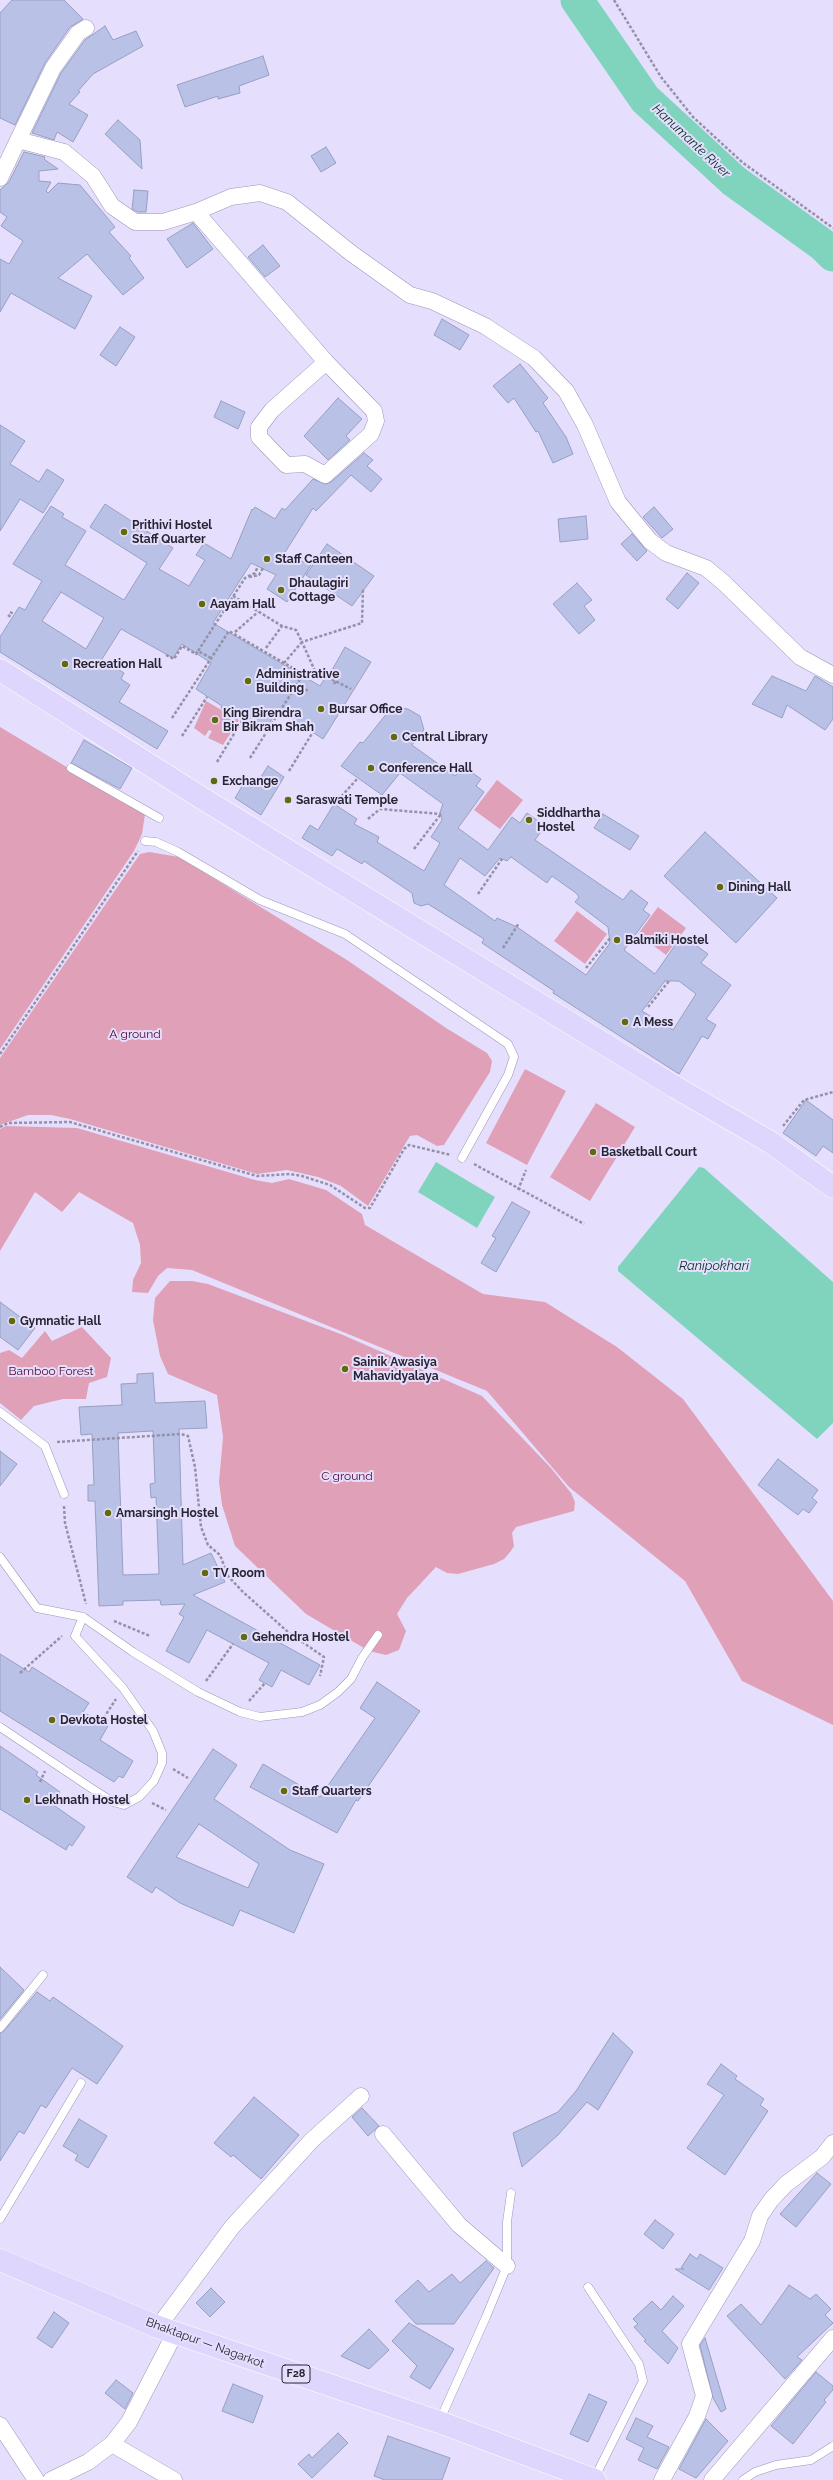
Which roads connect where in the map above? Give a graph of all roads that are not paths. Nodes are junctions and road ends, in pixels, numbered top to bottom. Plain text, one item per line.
1 (86, 28) dead end
2 (18, 140) junction
3 (0, 178) edge
4 (196, 212) junction
5 (326, 362) junction
6 (0, 670) edge
7 (833, 675) edge
8 (71, 768) dead end
9 (159, 818) dead end
10 (145, 841) road end
11 (462, 1158) road end
12 (833, 1187) edge
13 (0, 1412) edge
14 (64, 1494) road end
15 (0, 1557) edge
16 (83, 1617) junction
17 (378, 1635) dead end
18 (0, 1727) edge
19 (43, 1976) dead end
20 (0, 2028) edge
21 (81, 2083) dead end
22 (360, 2096) dead end
23 (383, 2134) dead end
24 (833, 2143) edge
25 (511, 2193) dead end
26 (0, 2219) edge
27 (0, 2260) edge
28 (507, 2266) junction
29 (588, 2287) dead end
30 (166, 2330) junction
31 (833, 2338) edge
32 (439, 2422) junction
33 (0, 2425) edge
34 (112, 2444) junction
35 (833, 2446) edge
36 (36, 2480) edge
37 (51, 2480) edge
38 (174, 2480) edge
39 (594, 2480) edge
40 (662, 2480) edge
41 (712, 2480) edge
42 (743, 2480) edge

1 - 2 street
2 - 3 street
2 - 4 street
4 - 5 street
4 - 7 street
5 - 5 street
6 - 12 main road
8 - 9 lane
10 - 11 lane
13 - 14 lane
15 - 16 lane
16 - 17 lane
16 - 18 lane
19 - 20 lane
21 - 26 lane
22 - 30 street
23 - 28 street
24 - 40 street
25 - 28 lane
27 - 30 main road, Bhaktapur — Nagarkot / F28
28 - 32 lane
29 - 39 lane
30 - 32 main road, Bhaktapur — Nagarkot / F28
30 - 34 street
31 - 41 street
32 - 39 main road, Bhaktapur — Nagarkot / F28
33 - 36 street
34 - 37 street
34 - 38 street
35 - 42 lane

